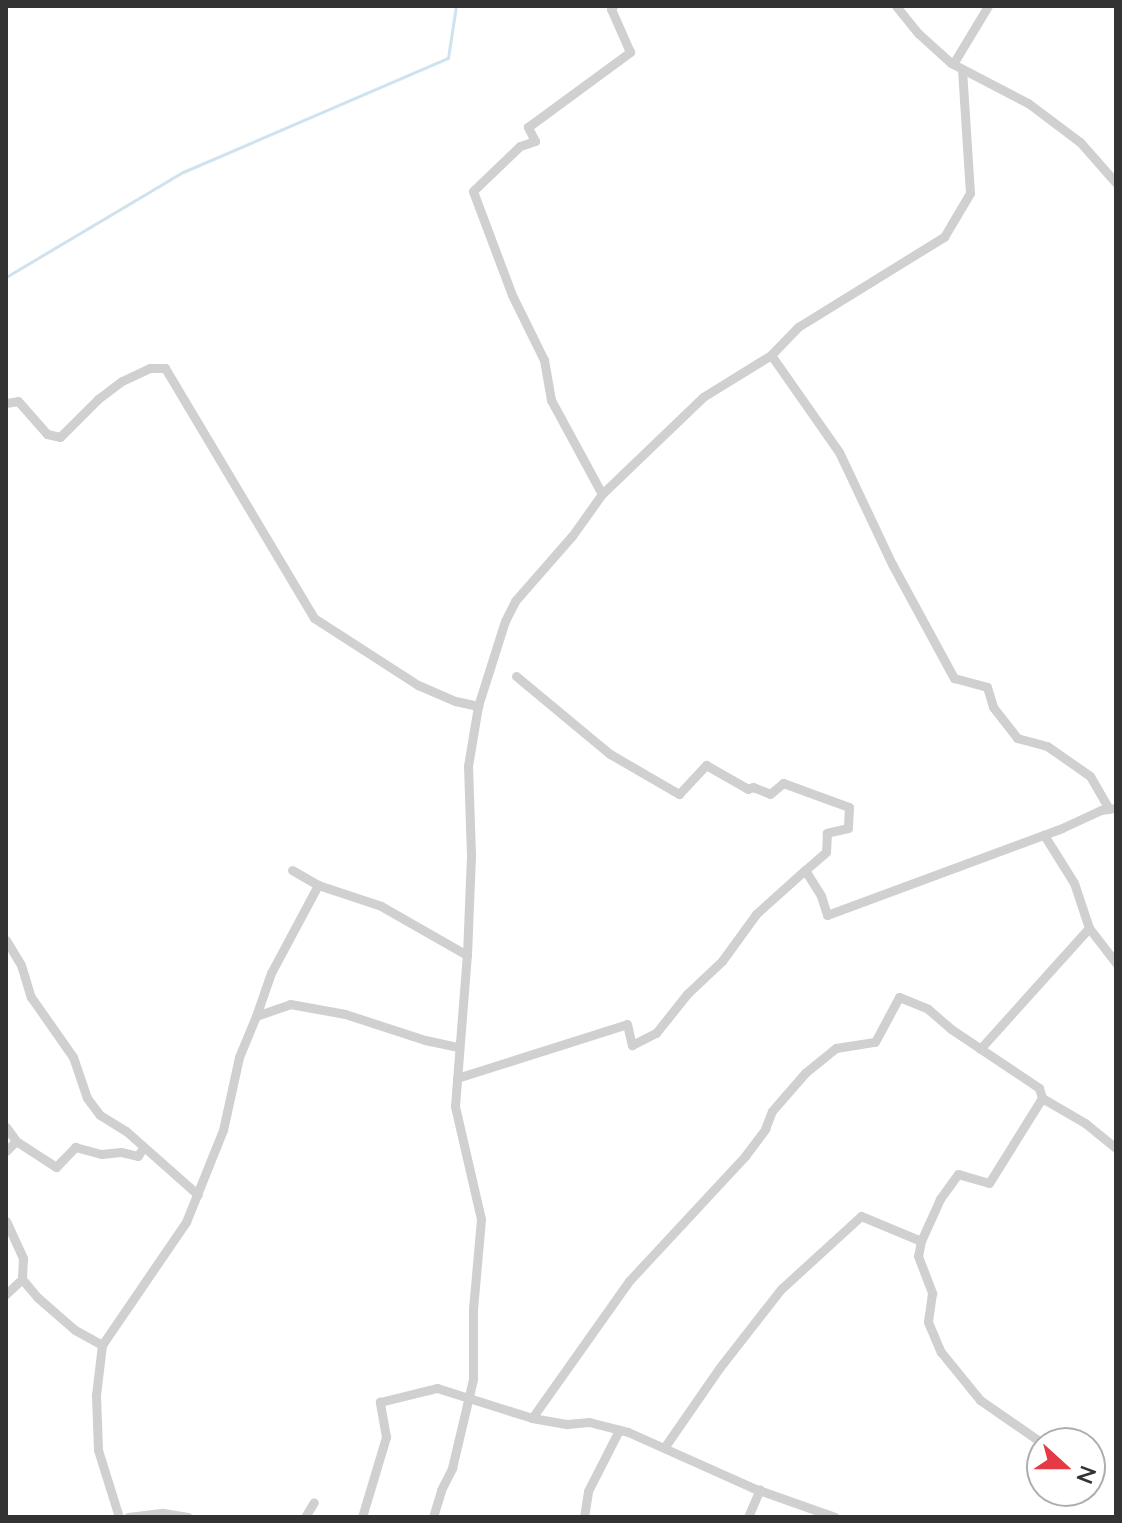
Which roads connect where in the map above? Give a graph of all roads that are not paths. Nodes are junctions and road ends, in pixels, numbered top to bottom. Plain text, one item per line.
1 (613, 6) edge
2 (896, 6) edge
3 (988, 6) edge
4 (958, 67) junction
5 (975, 77) junction
6 (960, 86) junction
7 (1116, 183) edge
8 (771, 355) junction
9 (6, 403) edge
10 (602, 494) junction
11 (516, 676) dead end
12 (478, 706) junction
13 (1113, 809) edge
14 (1044, 835) junction
15 (292, 870) dead end
16 (805, 870) junction
17 (318, 885) junction
18 (1089, 928) junction
19 (6, 940) edge
20 (467, 955) junction
21 (1116, 963) edge
22 (256, 1016) junction
23 (458, 1047) junction
24 (980, 1049) junction
25 (457, 1078) junction
26 (1042, 1098) junction
27 (6, 1127) edge
28 (16, 1141) junction
29 (1116, 1148) edge
30 (142, 1149) junction
31 (6, 1151) edge
32 (198, 1195) junction
33 (6, 1221) edge
34 (921, 1241) junction
35 (22, 1279) junction
36 (6, 1294) edge
37 (102, 1345) junction
38 (470, 1399) junction
39 (532, 1418) junction
40 (618, 1432) junction
41 (1026, 1432) edge
42 (664, 1448) junction
43 (760, 1489) junction
44 (314, 1502) dead end
45 (119, 1517) edge
46 (128, 1517) edge
47 (188, 1517) edge
48 (305, 1517) edge
49 (362, 1517) edge
50 (433, 1517) edge
51 (584, 1517) edge
52 (748, 1517) edge
53 (835, 1517) edge

1 - 10 street
2 - 4 street
3 - 4 street
4 - 5 street
4 - 6 street
5 - 6 street
5 - 7 street
6 - 8 street
8 - 10 street
8 - 13 street
9 - 12 street
10 - 12 street
11 - 16 street
12 - 20 street
13 - 14 street
14 - 16 street
14 - 18 street
15 - 17 street
16 - 25 street
17 - 20 street
17 - 22 street
18 - 21 street
18 - 24 street
19 - 30 street
20 - 23 street
22 - 23 street
22 - 32 street
23 - 25 street
24 - 26 street
24 - 39 street
25 - 38 street
26 - 29 street
26 - 34 street
27 - 28 street
28 - 30 street
28 - 31 street
30 - 32 street
32 - 37 street
33 - 35 street
34 - 41 street
34 - 42 street
35 - 36 street
35 - 37 street
37 - 45 street
38 - 39 street
38 - 49 street
38 - 50 street
39 - 40 street
40 - 42 street
40 - 51 street
42 - 43 street
43 - 52 street
43 - 53 street
44 - 48 street
46 - 47 street

